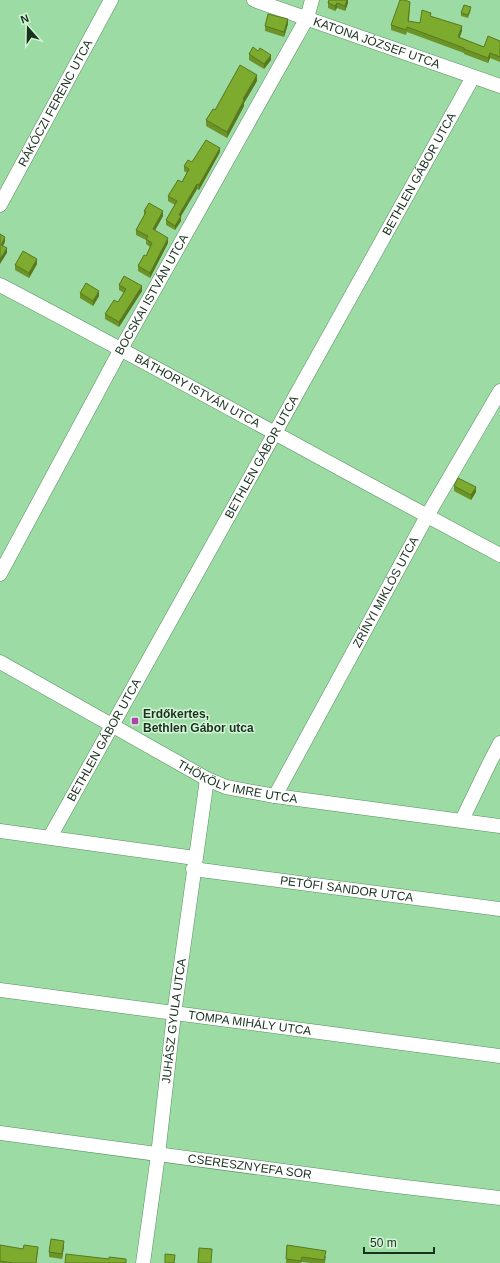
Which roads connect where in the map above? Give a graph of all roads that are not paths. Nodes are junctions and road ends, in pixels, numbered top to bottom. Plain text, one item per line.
1 (111, 0) edge
2 (254, 0) edge
3 (312, 0) edge
4 (307, 18) junction
5 (473, 77) junction
6 (500, 86) edge
7 (0, 205) edge
8 (0, 285) edge
9 (121, 349) junction
10 (500, 391) edge
11 (274, 434) junction
12 (427, 516) junction
13 (500, 555) edge
14 (0, 574) edge
15 (0, 662) edge
16 (113, 726) junction
17 (500, 743) edge
18 (206, 779) junction
19 (275, 796) junction
20 (462, 820) junction
21 (500, 826) edge
22 (0, 831) edge
23 (50, 837) junction
24 (194, 863) junction
25 (500, 909) edge
26 (0, 990) edge
27 (174, 1014) junction
28 (500, 1056) edge
29 (0, 1133) edge
30 (158, 1155) junction
31 (500, 1198) edge
32 (143, 1263) edge

1 - 7 street, RÁKÓCZI FERENC UTCA
2 - 4 street, KATONA JÓZSEF UTCA
3 - 4 street, BOCSKAI ISTVÁN UTCA
4 - 5 street, KATONA JÓZSEF UTCA
4 - 9 street, BOCSKAI ISTVÁN UTCA
5 - 6 street, KATONA JÓZSEF UTCA
5 - 11 street, BETHLEN GÁBOR UTCA
8 - 9 street, BÁTHORY ISTVÁN UTCA
9 - 11 street, BÁTHORY ISTVÁN UTCA
9 - 14 street, BOCSKAI ISTVÁN UTCA
10 - 12 street, ZRÍNYI MIKLÓS UTCA
11 - 12 street, BÁTHORY ISTVÁN UTCA
11 - 16 street, BETHLEN GÁBOR UTCA
12 - 13 street, BÁTHORY ISTVÁN UTCA
12 - 19 street, ZRÍNYI MIKLÓS UTCA
15 - 16 street, THÖKÖLY IMRE UTCA
16 - 18 street, THÖKÖLY IMRE UTCA
16 - 23 street, BETHLEN GÁBOR UTCA
17 - 20 street
18 - 19 street, THÖKÖLY IMRE UTCA
18 - 24 street, JUHÁSZ GYULA UTCA
19 - 20 street, THÖKÖLY IMRE UTCA
20 - 21 street, THÖKÖLY IMRE UTCA
22 - 23 street, PETŐFI SÁNDOR UTCA
23 - 24 street, PETŐFI SÁNDOR UTCA
24 - 25 street, PETŐFI SÁNDOR UTCA
24 - 27 street, JUHÁSZ GYULA UTCA
26 - 27 street, TOMPA MIHÁLY UTCA
27 - 28 street, TOMPA MIHÁLY UTCA
27 - 30 street, JUHÁSZ GYULA UTCA
29 - 30 street, CSERESZNYEFA SOR
30 - 31 street, CSERESZNYEFA SOR
30 - 32 street, JUHÁSZ GYULA UTCA

